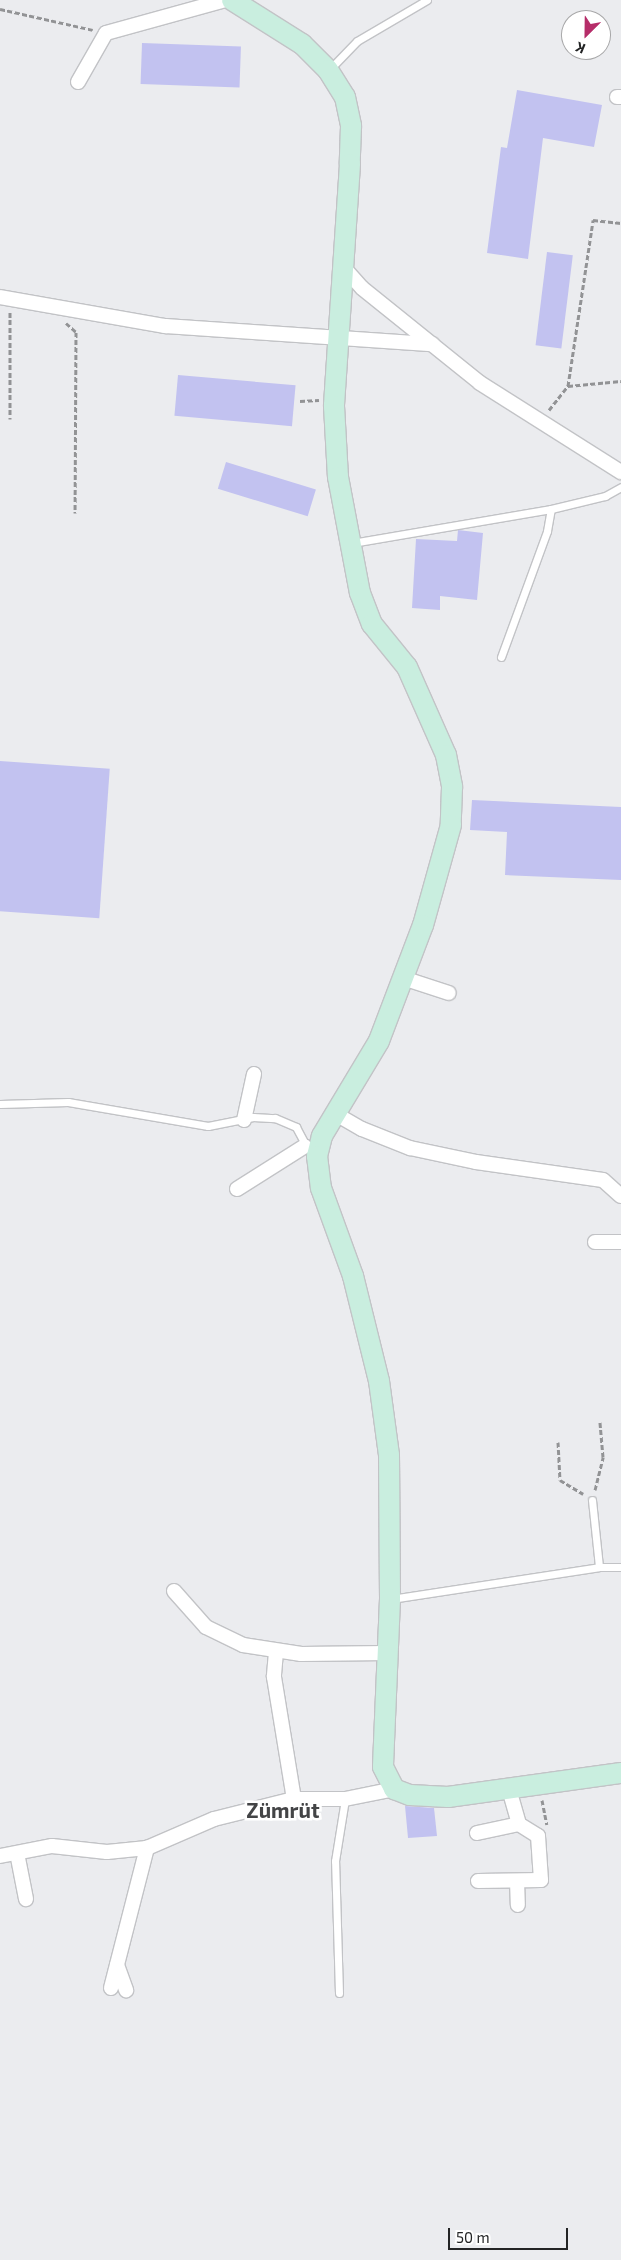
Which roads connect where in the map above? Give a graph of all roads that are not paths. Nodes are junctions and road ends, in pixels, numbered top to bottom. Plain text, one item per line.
1 (226, 0) edge
2 (232, 0) edge
3 (427, 0) edge
4 (328, 70) junction
5 (78, 82) dead end
6 (345, 269) junction
7 (5, 298) edge
8 (338, 339) junction
9 (432, 344) junction
10 (621, 472) edge
11 (621, 487) edge
12 (551, 509) junction
13 (350, 543) junction
14 (501, 657) dead end
15 (403, 978) junction
16 (449, 993) dead end
17 (254, 1074) dead end
18 (0, 1104) edge
19 (334, 1113) junction
20 (244, 1120) junction
21 (311, 1151) junction
22 (237, 1188) dead end
23 (621, 1196) edge
24 (595, 1242) dead end
25 (621, 1242) edge
26 (592, 1500) road end
27 (599, 1567) junction
28 (621, 1567) edge
29 (174, 1591) dead end
30 (390, 1599) junction
31 (276, 1652) junction
32 (387, 1653) junction
33 (621, 1773) edge
34 (394, 1789) junction
35 (509, 1790) junction
36 (294, 1800) junction
37 (344, 1800) junction
38 (519, 1824) junction
39 (478, 1833) dead end
40 (147, 1848) junction
41 (17, 1853) junction
42 (0, 1856) edge
43 (478, 1881) dead end
44 (517, 1881) junction
45 (26, 1899) dead end
46 (518, 1905) dead end
47 (117, 1964) junction
48 (111, 1988) dead end
49 (126, 1990) dead end
50 (339, 1993) dead end

1 - 5 street
2 - 4 street
3 - 4 lane
4 - 6 street
6 - 8 street
6 - 9 street
7 - 8 street
8 - 9 street
8 - 13 street
9 - 10 street
11 - 12 lane
12 - 13 lane
12 - 14 lane
13 - 15 street
15 - 16 street
15 - 19 street
17 - 20 street
18 - 20 lane
19 - 21 street
19 - 23 street
20 - 21 lane
21 - 22 street
21 - 30 street
24 - 25 street
26 - 27 lane
27 - 28 lane
27 - 30 lane
29 - 31 street
30 - 32 street
31 - 32 street
31 - 36 street
32 - 34 street
33 - 35 street
34 - 35 street
34 - 37 street
35 - 38 street
36 - 37 street
36 - 40 street
37 - 50 lane
38 - 39 street
38 - 44 street
40 - 41 street
40 - 47 street
41 - 42 street
41 - 45 street
43 - 44 street
44 - 46 street
47 - 48 street
47 - 49 street

